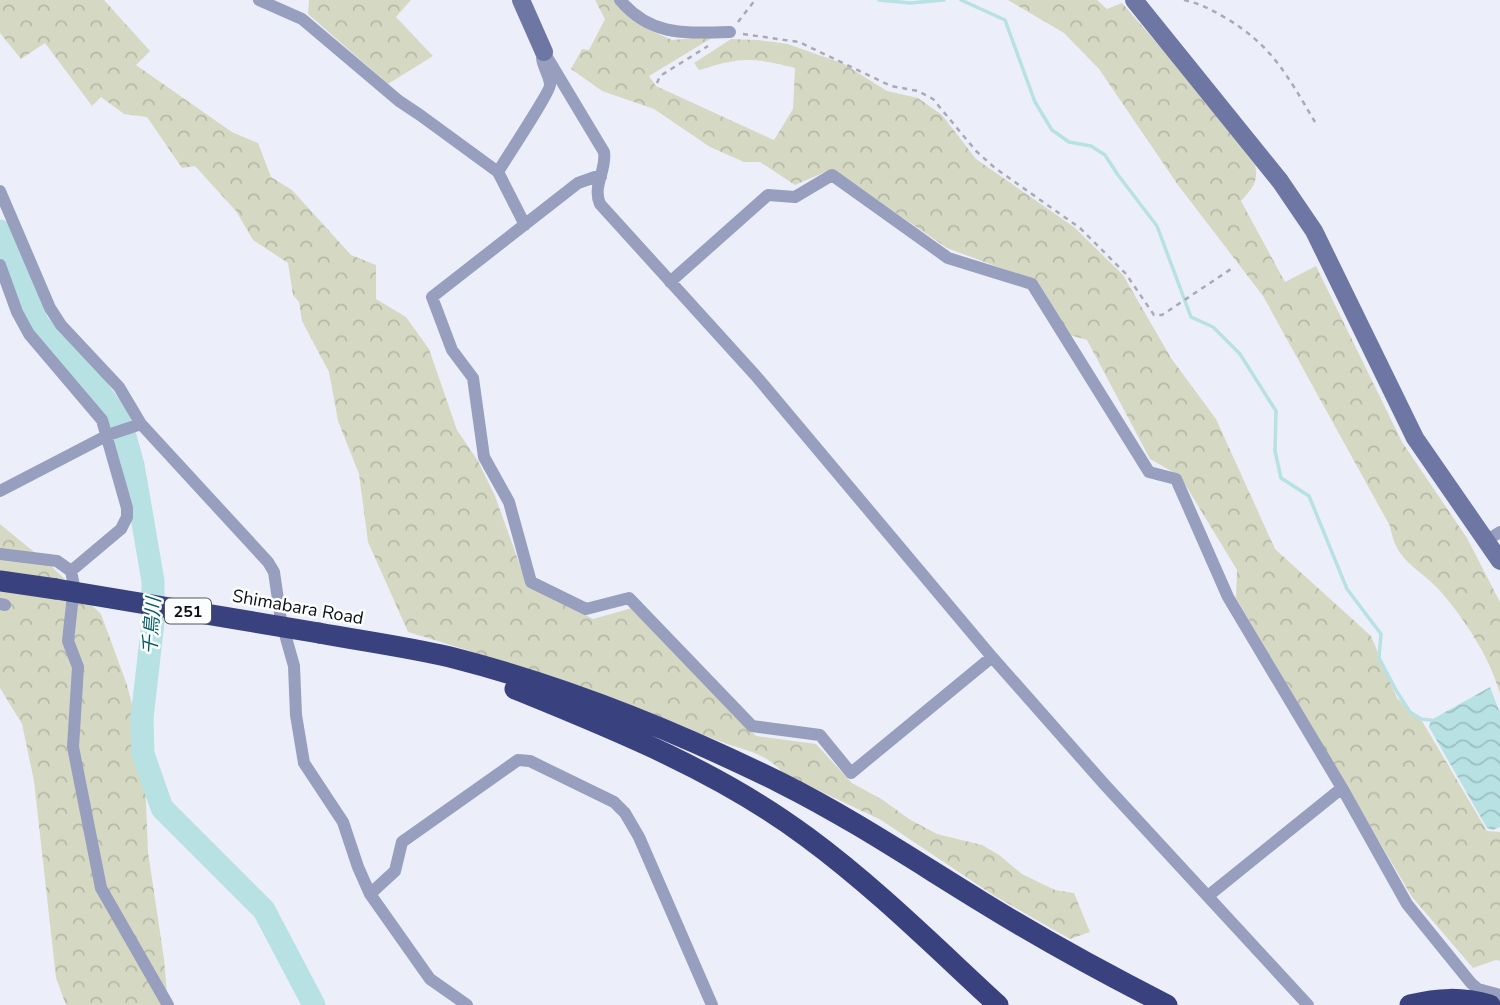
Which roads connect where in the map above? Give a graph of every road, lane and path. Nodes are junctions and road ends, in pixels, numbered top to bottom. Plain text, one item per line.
1 (259, 0) edge
2 (521, 0) edge
3 (620, 0) edge
4 (755, 0) edge
5 (1134, 0) edge
6 (1184, 0) edge
7 (730, 32) junction
8 (544, 51) junction
9 (657, 83) dead end
10 (1315, 122) dead end
11 (498, 172) junction
12 (601, 177) junction
13 (0, 191) edge
14 (525, 225) junction
15 (0, 265) edge
16 (1231, 269) dead end
17 (670, 282) junction
18 (138, 425) junction
19 (110, 434) junction
20 (0, 491) edge
21 (1493, 536) edge
22 (0, 554) edge
23 (1500, 561) edge
24 (71, 571) junction
25 (0, 581) edge
26 (380, 645) junction
27 (992, 657) junction
28 (1342, 788) junction
29 (370, 894) junction
30 (1208, 896) junction
31 (1500, 995) edge
32 (168, 1005) edge
33 (467, 1005) edge
34 (712, 1005) edge
35 (998, 1005) edge
36 (1167, 1005) edge
37 (1308, 1005) edge
38 (1410, 1005) edge
39 (1490, 1005) edge

1 - 11 street
2 - 8 street
3 - 7 street
4 - 7 path
5 - 21 street
6 - 10 path
7 - 9 path
7 - 16 path
8 - 11 street
8 - 12 street
11 - 14 street
12 - 14 street
12 - 17 street
13 - 18 street
14 - 27 street
15 - 19 street
17 - 27 street
17 - 28 street
18 - 19 street
18 - 29 street
19 - 20 street
19 - 24 street
21 - 23 street
22 - 24 street
24 - 32 street
25 - 26 highway, Shimabara Road / 251, bridge
26 - 35 highway
26 - 36 highway
27 - 30 street
28 - 30 street
28 - 31 street
29 - 33 street
29 - 34 street
30 - 37 street
38 - 39 highway

